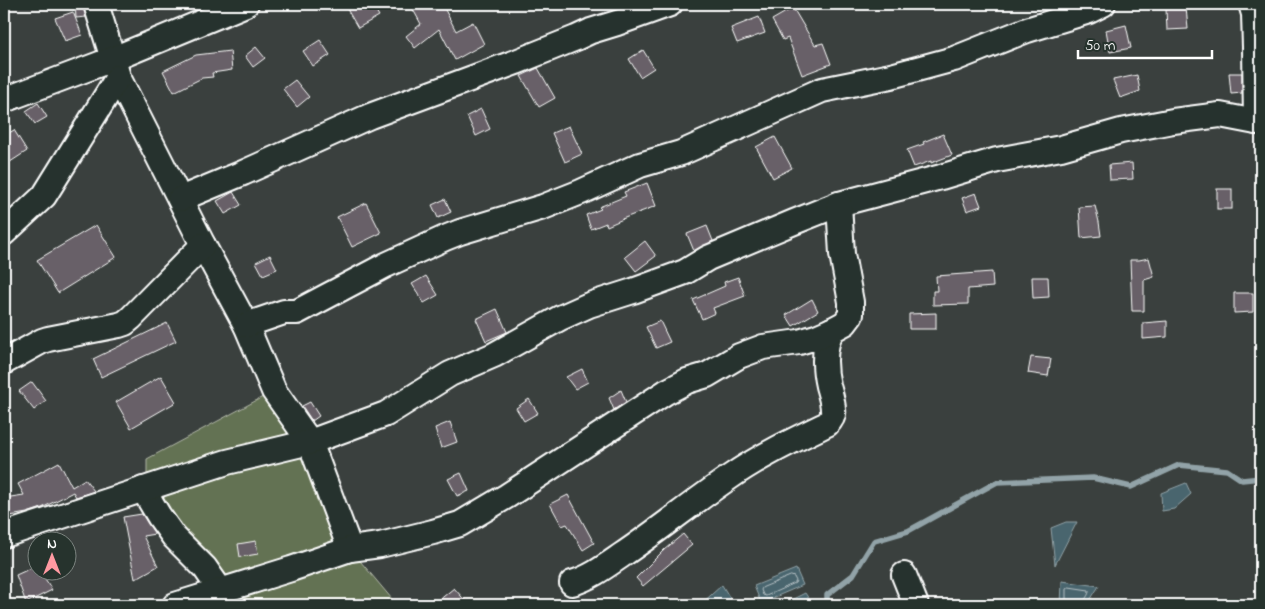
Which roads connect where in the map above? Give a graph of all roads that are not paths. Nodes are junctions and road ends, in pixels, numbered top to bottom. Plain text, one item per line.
1 (96, 4) edge
2 (246, 4) edge
3 (670, 4) edge
4 (1103, 4) edge
5 (1251, 4) edge
6 (116, 68) junction
7 (4, 100) edge
8 (1258, 121) edge
9 (180, 199) junction
10 (839, 204) junction
11 (4, 233) edge
12 (203, 245) junction
13 (246, 325) junction
14 (832, 330) junction
15 (4, 362) edge
16 (310, 442) junction
17 (143, 489) junction
18 (4, 535) edge
19 (350, 549) junction
20 (904, 575) dead end
21 (572, 583) dead end
22 (223, 598) edge
23 (175, 605) edge
24 (916, 605) edge

1 - 6 street
2 - 6 street
3 - 9 street
4 - 13 street
5 - 8 street
6 - 7 street
6 - 9 street
6 - 11 street
8 - 10 street
9 - 12 street
10 - 14 street
10 - 16 street
12 - 13 street
12 - 15 street
13 - 16 street
14 - 19 street
14 - 21 street
16 - 17 street
16 - 19 street
17 - 18 street
17 - 22 street
19 - 22 street
20 - 24 street
22 - 23 street

